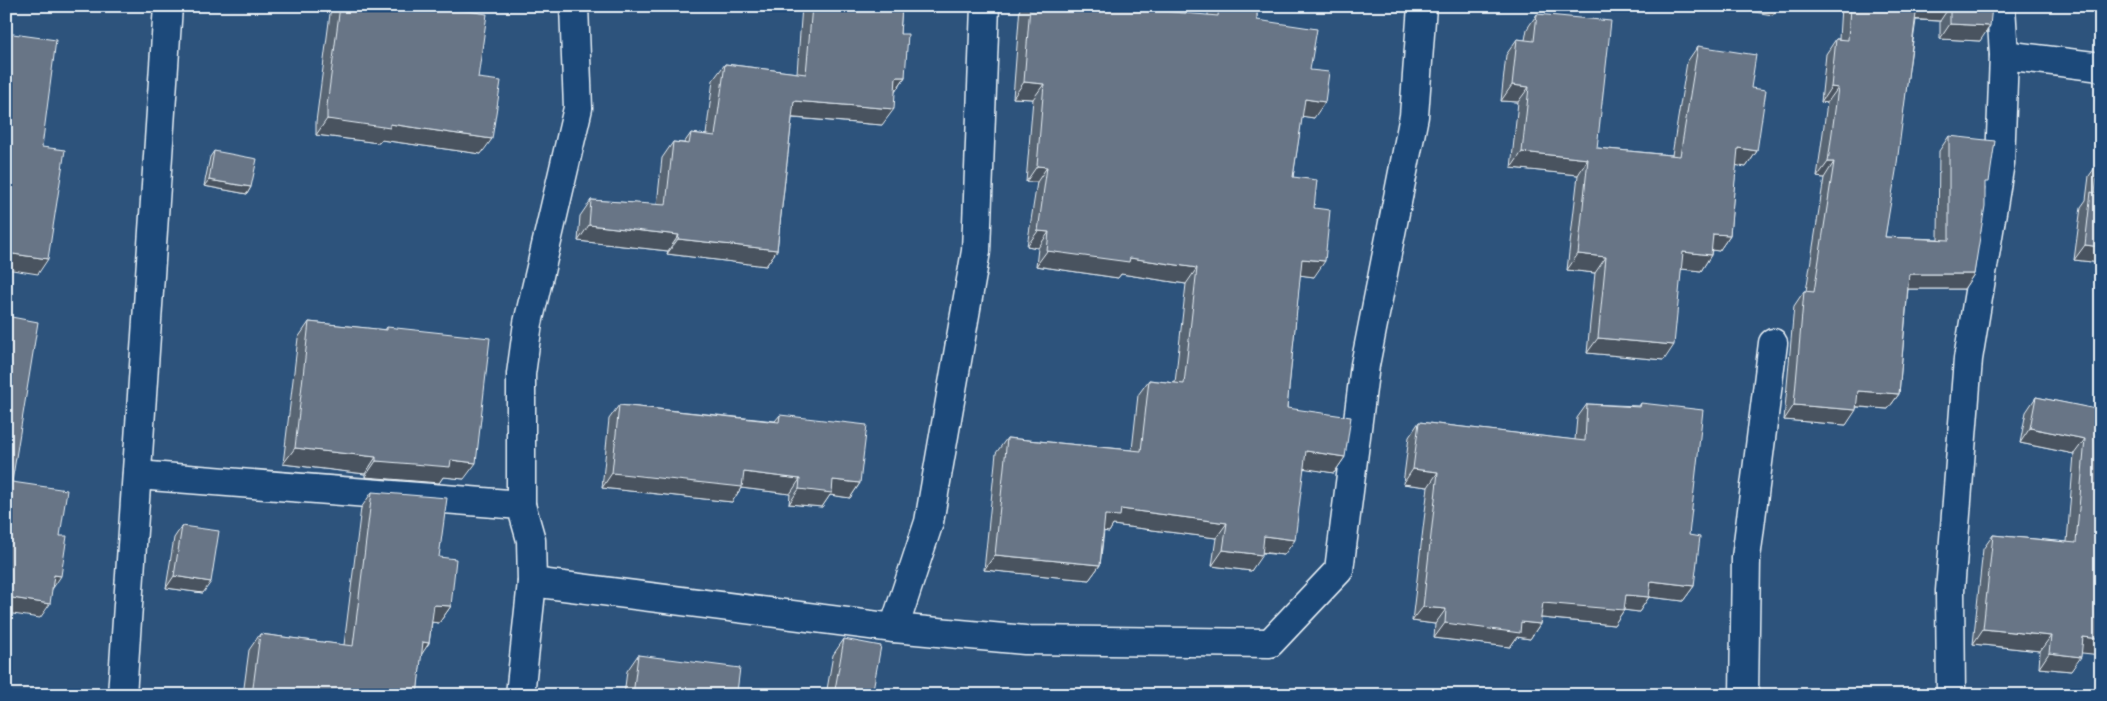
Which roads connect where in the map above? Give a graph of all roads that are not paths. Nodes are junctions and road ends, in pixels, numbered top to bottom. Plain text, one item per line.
1 (168, 6) edge
2 (574, 6) edge
3 (985, 6) edge
4 (1422, 6) edge
5 (2001, 6) edge
6 (2004, 55) junction
7 (2101, 67) edge
8 (1773, 343) dead end
9 (137, 475) junction
10 (521, 505) junction
11 (532, 582) junction
12 (894, 628) junction
13 (122, 695) edge
14 (520, 695) edge
15 (1744, 695) edge
16 (1952, 695) edge

1 - 9 street
2 - 10 street
3 - 12 street
4 - 12 street
5 - 6 street
6 - 7 street
6 - 16 street
8 - 15 street
9 - 10 street
9 - 13 street
10 - 11 street
11 - 12 street
11 - 14 street

